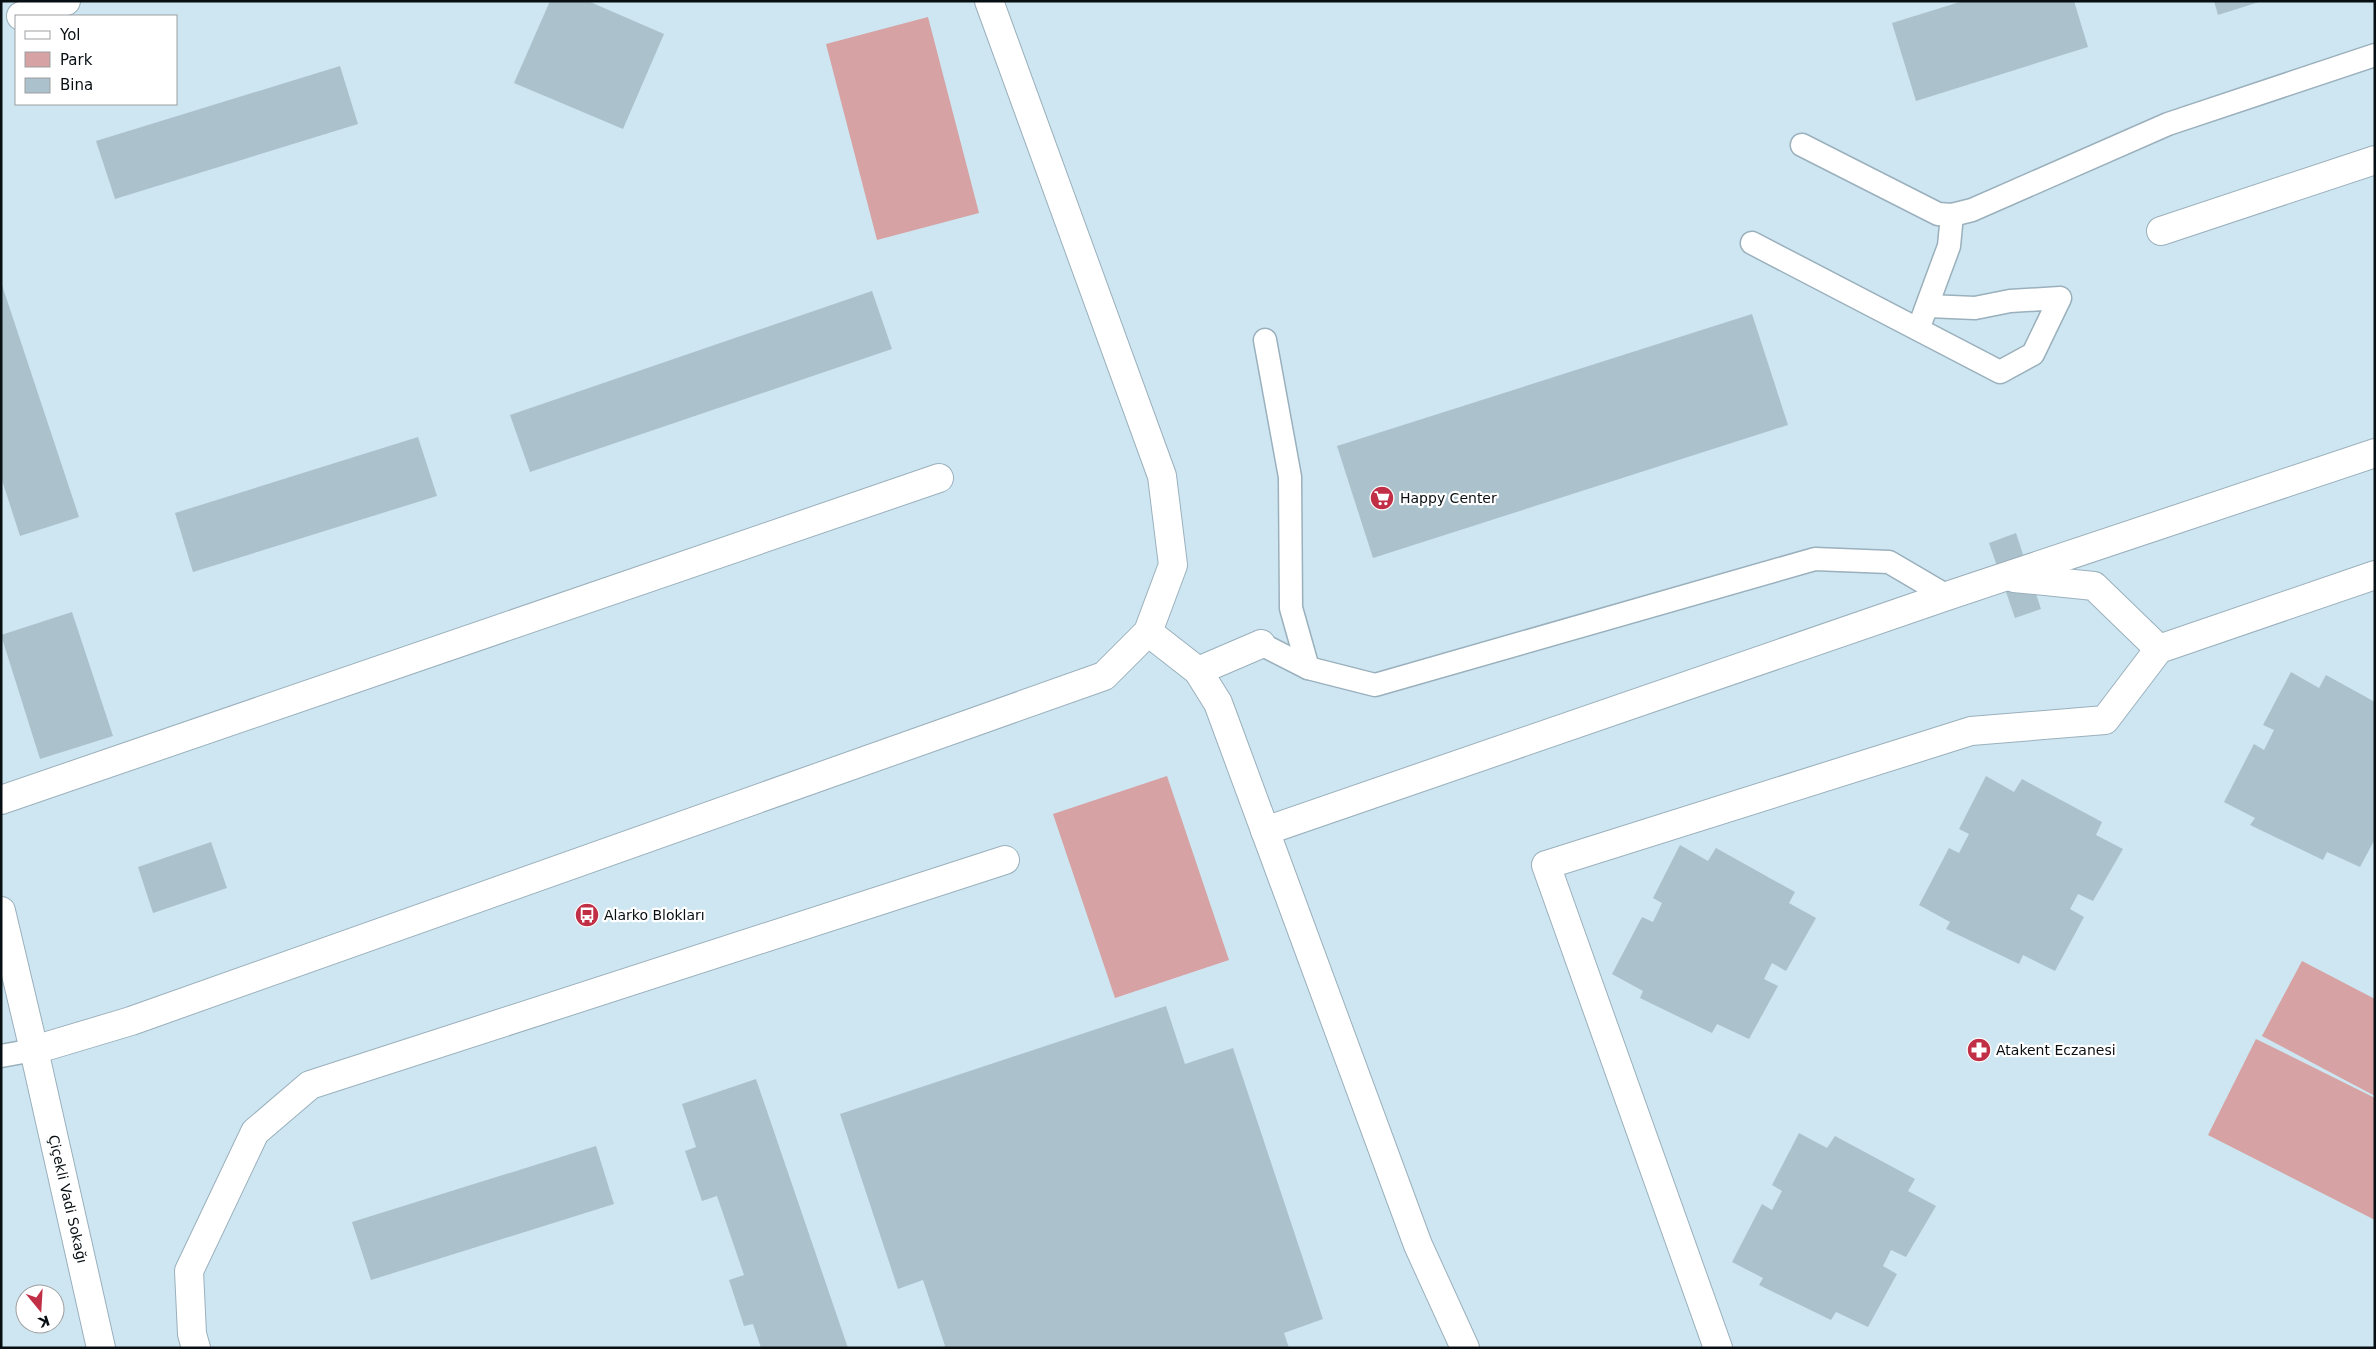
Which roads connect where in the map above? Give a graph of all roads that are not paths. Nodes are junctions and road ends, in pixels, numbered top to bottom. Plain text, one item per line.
1 (66, 1) edge
2 (989, 1) edge
3 (24, 15) edge
4 (15, 18) edge
5 (1, 23) edge
6 (2375, 55) edge
7 (1802, 145) dead end
8 (2375, 160) edge
9 (1952, 215) junction
10 (2161, 231) dead end
11 (1752, 243) dead end
12 (1928, 306) junction
13 (1918, 329) junction
14 (1265, 340) dead end
15 (2375, 453) edge
16 (940, 478) dead end
17 (2375, 574) edge
18 (2005, 577) junction
19 (1946, 596) junction
20 (1148, 632) junction
21 (1261, 644) joint
22 (2159, 649) junction
23 (1308, 668) junction
24 (1198, 670) junction
25 (1, 800) edge
26 (1265, 831) junction
27 (1005, 860) dead end
28 (1, 911) edge
29 (34, 1050) junction
30 (1, 1056) edge
31 (101, 1348) edge
32 (196, 1348) edge
33 (1465, 1348) edge
34 (1718, 1348) edge

1 - 3 street
2 - 20 street
4 - 5 street
6 - 9 lane
7 - 9 lane
8 - 10 street
9 - 12 lane
11 - 13 lane
12 - 13 lane
12 - 13 lane
14 - 23 lane
15 - 18 street
16 - 25 street
17 - 22 street
18 - 19 street
18 - 22 street
19 - 23 lane
19 - 26 street
20 - 24 street
20 - 29 street
21 - 23 lane
21 - 24 street
22 - 34 street
24 - 26 street
26 - 33 street
27 - 32 street
28 - 29 street, Çiçekli Vadi Sokağı
29 - 30 lane
29 - 31 street, Çiçekli Vadi Sokağı

